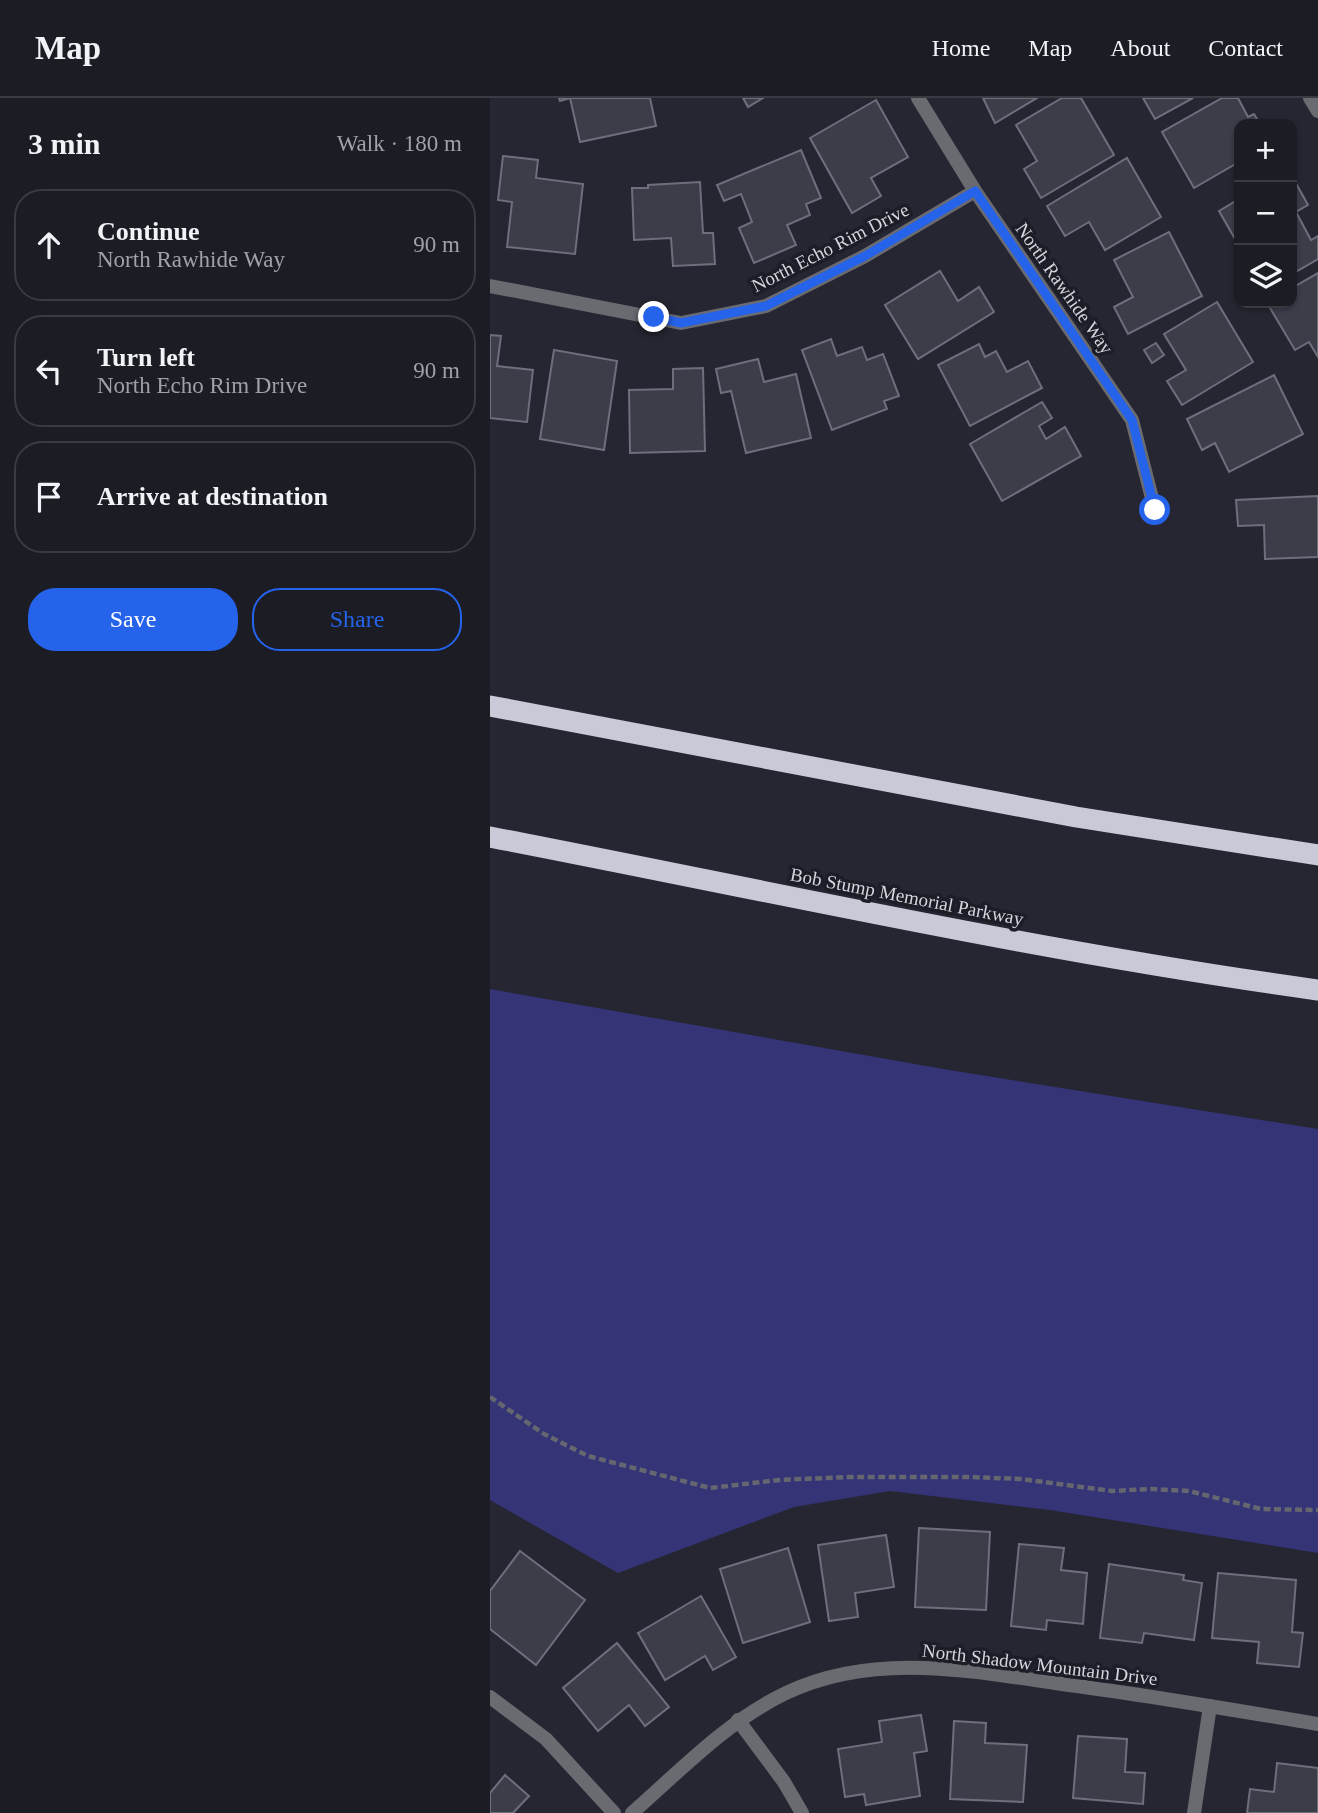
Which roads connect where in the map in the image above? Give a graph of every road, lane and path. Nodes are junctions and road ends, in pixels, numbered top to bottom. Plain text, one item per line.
1 (918, 98) edge
2 (1310, 98) edge
3 (1318, 111) edge
4 (975, 191) junction
5 (490, 286) edge
6 (1155, 510) dead end
7 (490, 706) edge
8 (490, 837) edge
9 (1318, 855) edge
10 (1318, 990) edge
11 (490, 1397) edge
12 (1318, 1510) edge
13 (490, 1697) edge
14 (1210, 1706) junction
15 (738, 1720) junction
16 (1318, 1724) edge
17 (614, 1813) edge
18 (632, 1813) edge
19 (802, 1813) edge
20 (1194, 1813) edge

1 - 4 street, North Rawhide Way
2 - 3 street
4 - 5 street, North Echo Rim Drive
4 - 6 street, North Rawhide Way
7 - 9 highway
8 - 10 highway, Bob Stump Memorial Parkway
11 - 12 path
13 - 17 street
14 - 15 street, North Shadow Mountain Drive
14 - 16 street, North Shadow Mountain Drive
14 - 20 street
15 - 18 street, North Shadow Mountain Drive
15 - 19 street

